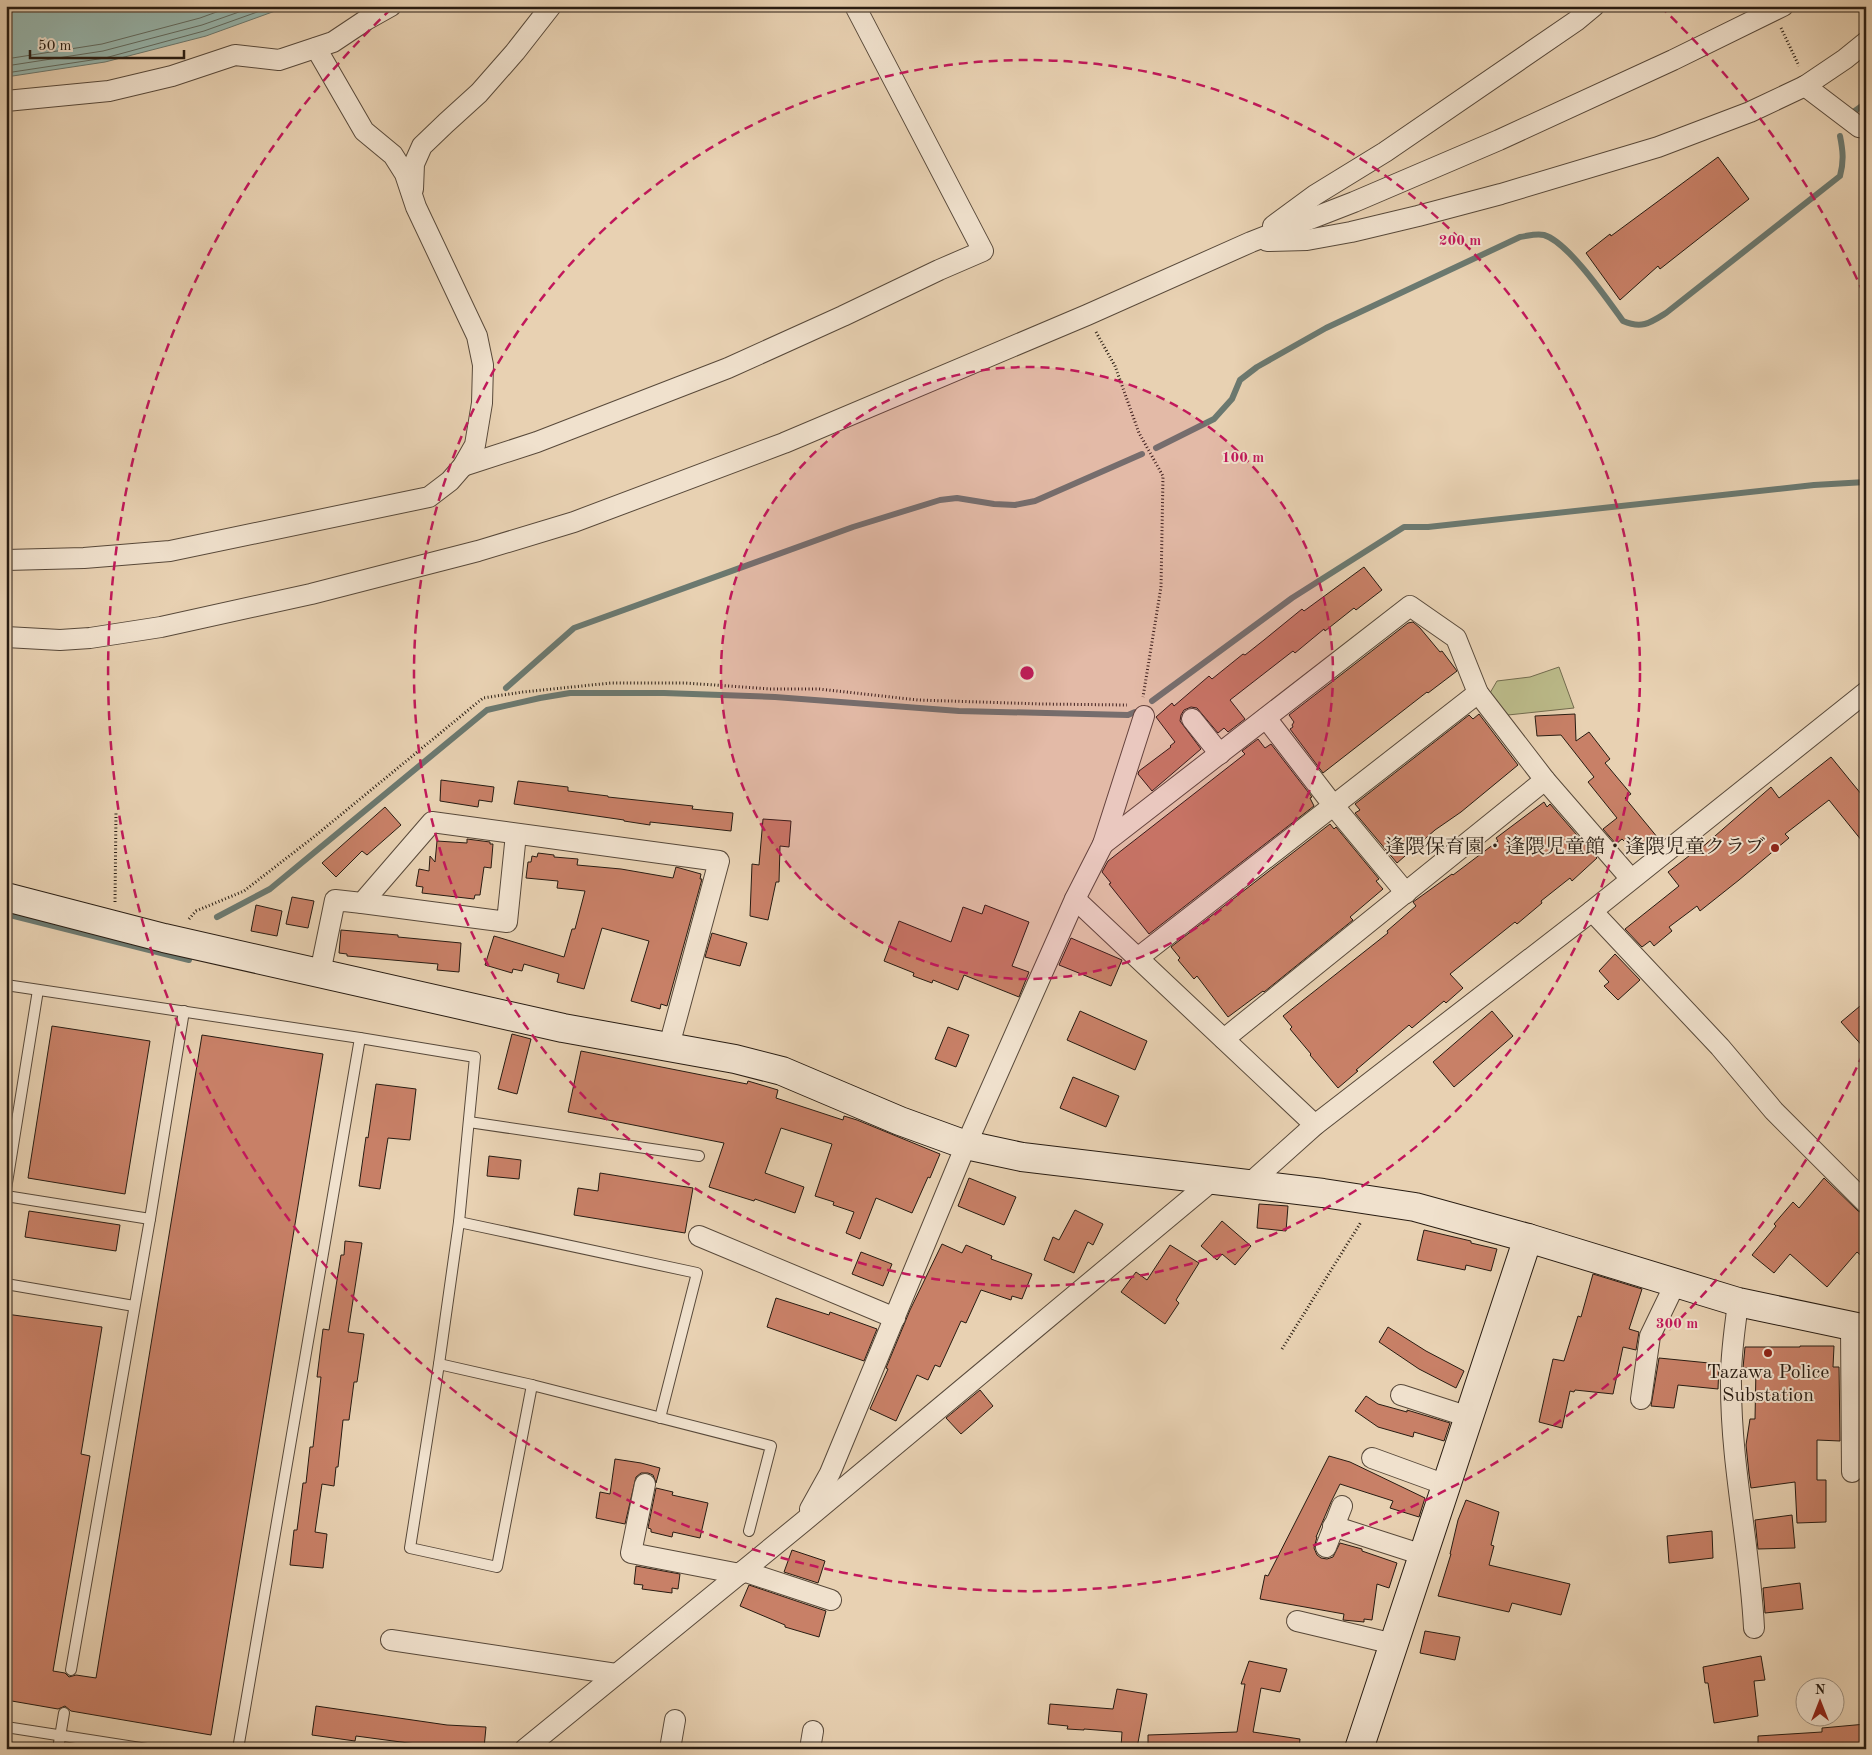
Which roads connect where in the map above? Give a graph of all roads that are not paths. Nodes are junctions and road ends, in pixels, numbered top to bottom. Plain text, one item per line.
1 (391, 6) edge
2 (551, 6) edge
3 (855, 6) edge
4 (1594, 6) edge
5 (1778, 9) edge
6 (1866, 42) edge
7 (316, 48) junction
8 (1806, 85) junction
9 (6, 101) edge
10 (1866, 128) edge
11 (413, 198) junction
12 (1251, 242) junction
13 (463, 466) junction
14 (6, 560) edge
15 (6, 637) edge
16 (1866, 692) edge
17 (1478, 693) junction
18 (1143, 710) road end
19 (1266, 718) junction
20 (1192, 720) dead end
21 (1220, 754) junction
22 (1545, 780) junction
23 (1334, 805) junction
24 (516, 834) junction
25 (1103, 844) junction
26 (1631, 879) junction
27 (1406, 892) junction
28 (6, 897) edge
29 (1075, 899) junction
30 (362, 903) junction
31 (1592, 911) junction
32 (1139, 957) junction
33 (320, 973) junction
34 (6, 985) edge
35 (38, 990) junction
36 (184, 1011) junction
37 (360, 1038) junction
38 (1224, 1039) junction
39 (670, 1046) junction
40 (469, 1122) junction
41 (1316, 1125) junction
42 (966, 1145) junction
43 (699, 1156) dead end
44 (1213, 1180) junction
45 (1249, 1184) junction
46 (6, 1189) edge
47 (6, 1196) edge
48 (1866, 1203) edge
49 (150, 1219) junction
50 (459, 1222) junction
51 (699, 1236) dead end
52 (1528, 1238) junction
53 (1676, 1282) junction
54 (6, 1284) edge
55 (1738, 1302) junction
56 (134, 1306) junction
57 (895, 1318) junction
58 (1858, 1327) edge
59 (439, 1364) junction
60 (532, 1385) junction
61 (1401, 1395) dead end
62 (1641, 1399) dead end
63 (1469, 1417) junction
64 (660, 1418) junction
65 (1372, 1458) dead end
66 (1852, 1472) dead end
67 (645, 1484) dead end
68 (1446, 1485) junction
69 (1342, 1506) dead end
70 (803, 1522) junction
71 (1334, 1526) junction
72 (748, 1531) dead end
73 (1326, 1546) dead end
74 (1423, 1555) junction
75 (742, 1572) junction
76 (831, 1600) dead end
77 (1298, 1621) dead end
78 (1754, 1628) dead end
79 (391, 1640) dead end
80 (1394, 1644) junction
81 (71, 1670) dead end
82 (616, 1674) junction
83 (64, 1713) dead end
84 (675, 1720) dead end
85 (6, 1727) edge
86 (60, 1736) junction
87 (58, 1749) edge
88 (147, 1749) edge
89 (238, 1749) edge
90 (525, 1749) edge
91 (670, 1749) edge
92 (1359, 1749) edge

1 - 7 street
2 - 11 street
3 - 13 street
4 - 12 street
5 - 12 street
6 - 8 street
7 - 9 street
7 - 11 street
8 - 10 street
8 - 12 street
11 - 13 street
12 - 15 street
13 - 14 street
16 - 26 street
17 - 19 street
17 - 22 street
17 - 23 street
18 - 25 street
19 - 21 street
19 - 23 street
20 - 21 street
21 - 25 street
22 - 26 street
22 - 27 street
23 - 27 street
23 - 32 street
24 - 30 street
24 - 30 street
24 - 39 street
25 - 29 street
26 - 31 street
27 - 38 street
28 - 33 street
29 - 32 street
29 - 42 street
30 - 33 street
31 - 41 street
31 - 48 street
32 - 38 street
33 - 39 street
34 - 35 lane
35 - 36 lane
35 - 46 lane
36 - 37 lane
36 - 49 lane
37 - 40 lane
37 - 89 lane
38 - 41 street
39 - 42 street
40 - 43 lane
40 - 50 lane
41 - 45 street
42 - 44 street
42 - 57 street
44 - 45 street
44 - 70 street
45 - 52 street
47 - 49 lane
49 - 56 lane
50 - 59 lane
50 - 64 lane
51 - 57 street
52 - 53 street
52 - 63 street
53 - 55 street
53 - 62 street
54 - 56 lane
55 - 58 street
55 - 78 street
56 - 81 lane
57 - 70 street
58 - 66 street
59 - 60 lane
59 - 60 lane
60 - 64 lane
61 - 63 street
63 - 68 street
64 - 72 lane
65 - 68 street
67 - 75 street
68 - 74 street
69 - 71 street
70 - 75 street
71 - 73 street
71 - 74 street
74 - 80 street
75 - 76 street
75 - 82 street
77 - 80 street
79 - 82 street
80 - 92 street
82 - 90 street
83 - 86 lane
84 - 91 street
85 - 86 lane
86 - 87 lane
86 - 88 lane

